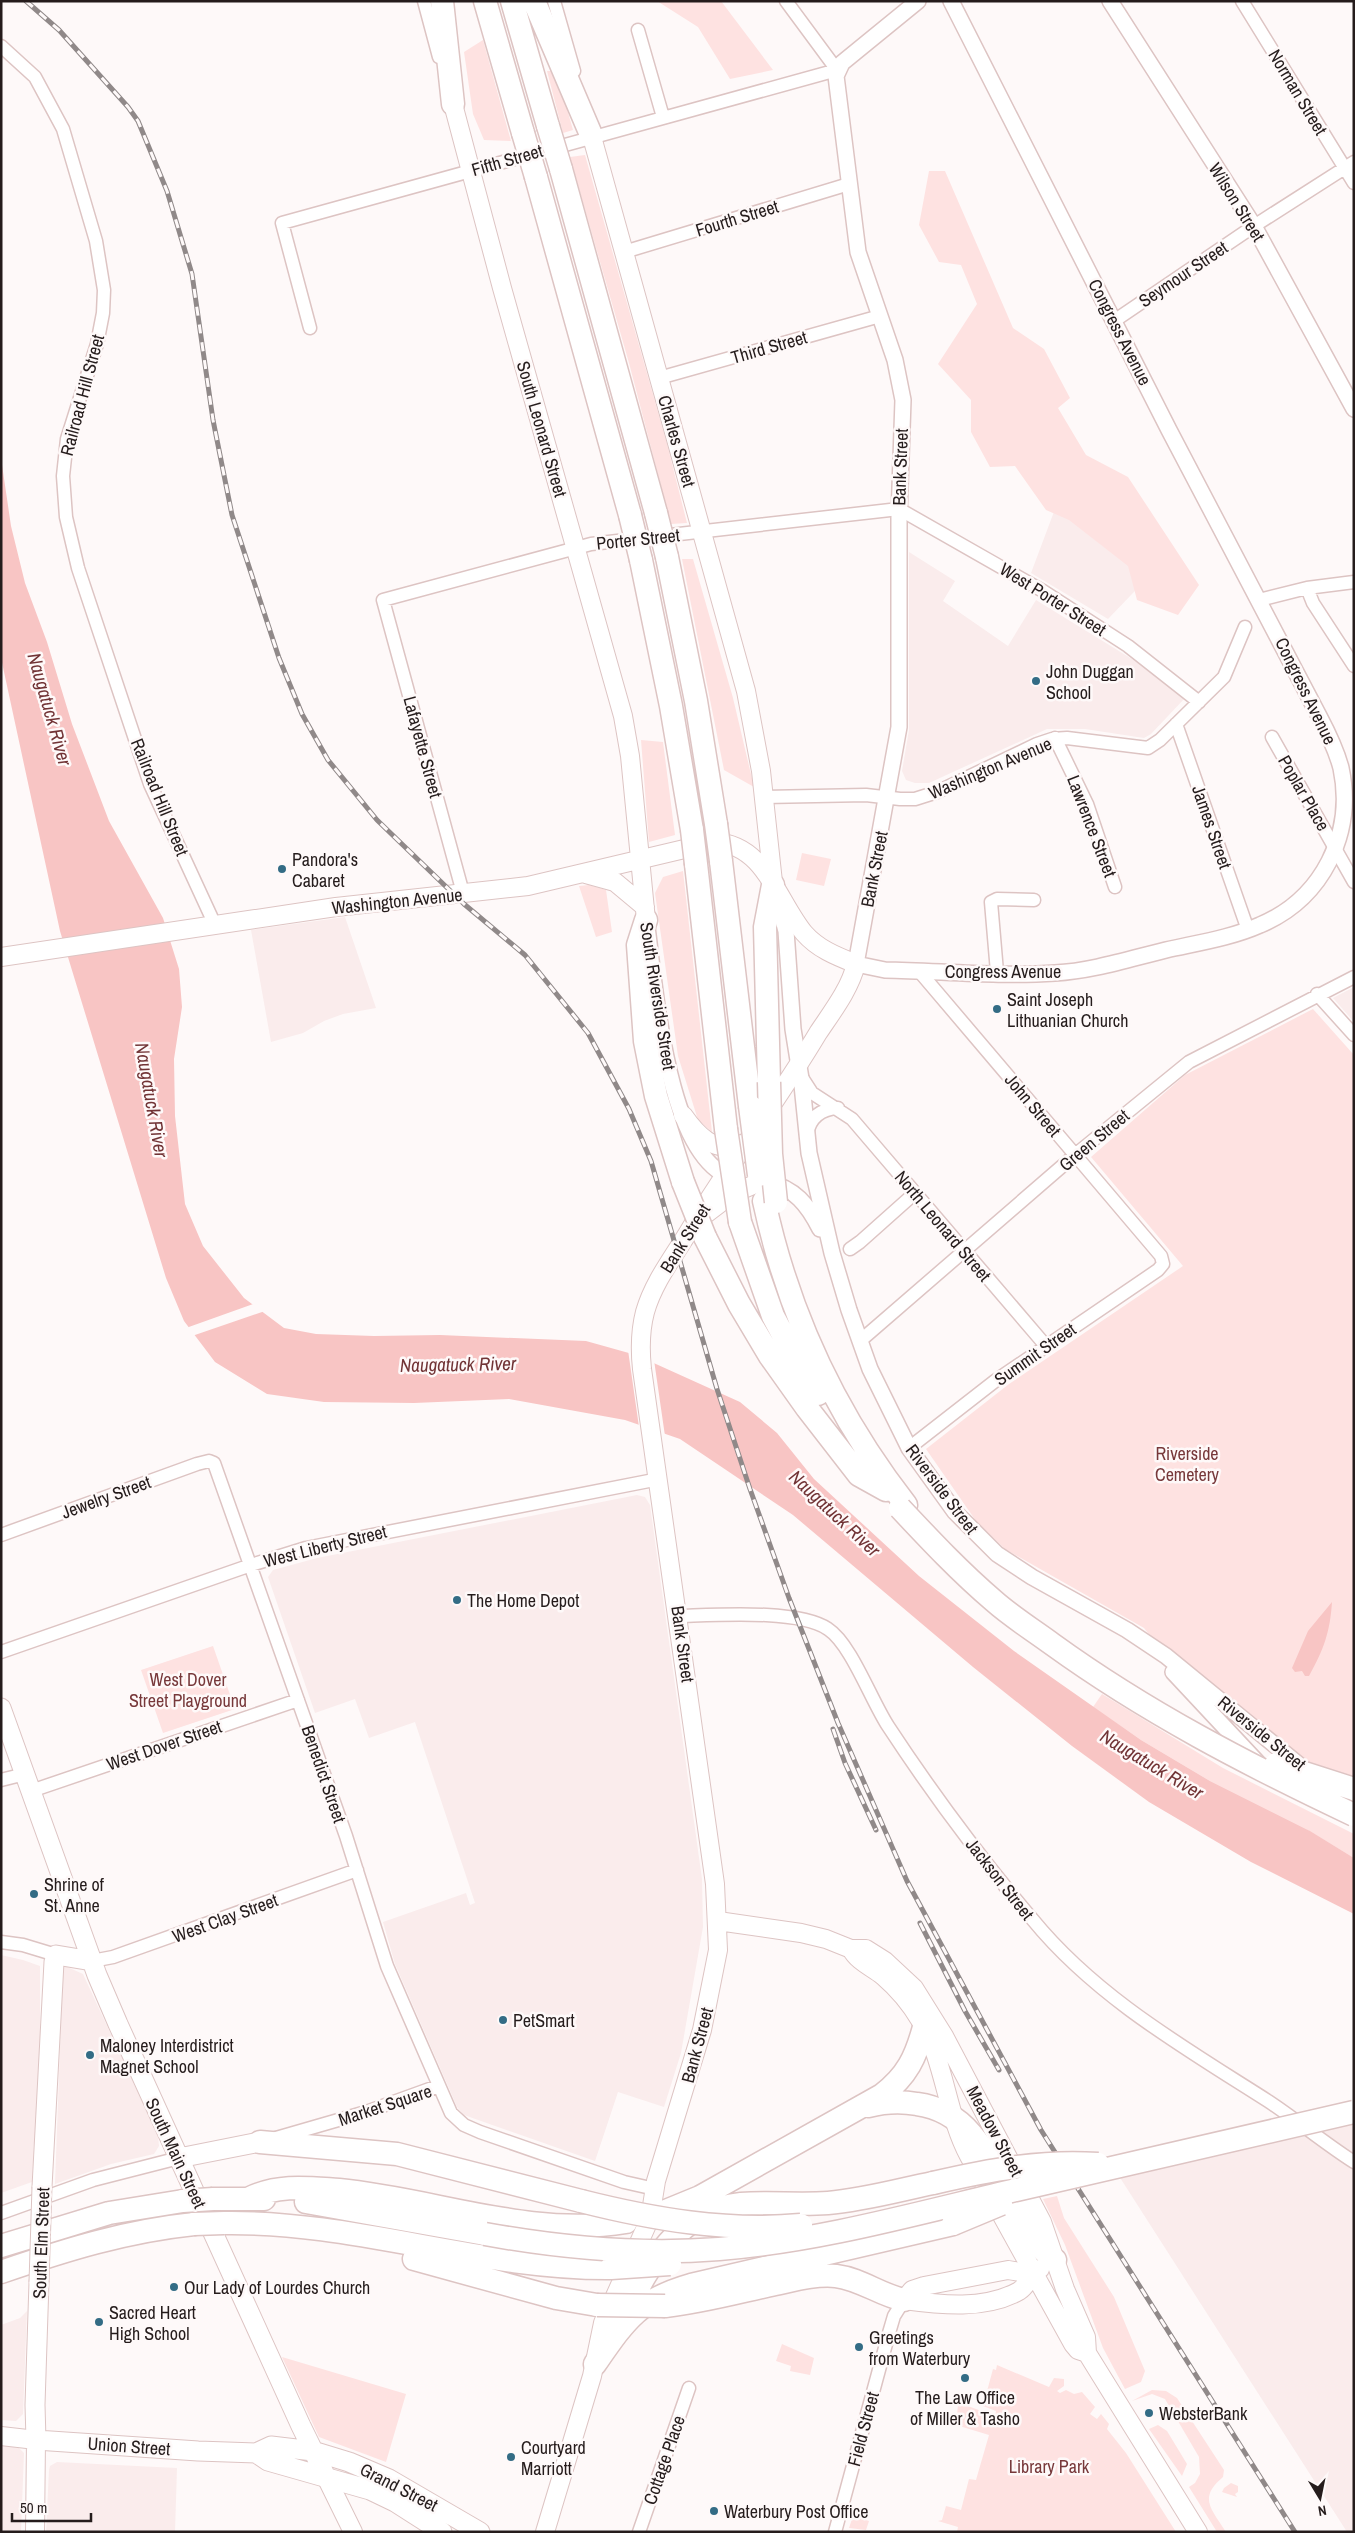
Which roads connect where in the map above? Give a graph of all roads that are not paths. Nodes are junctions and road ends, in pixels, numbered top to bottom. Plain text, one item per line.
1 (424, 1) edge
2 (442, 1) edge
3 (485, 1) edge
4 (512, 1) edge
5 (534, 1) edge
6 (554, 1) edge
7 (786, 1) edge
8 (918, 1) edge
9 (951, 1) edge
10 (1110, 1) edge
11 (1242, 1) edge
12 (638, 30) dead end
13 (1, 46) edge
14 (837, 70) junction
15 (453, 104) junction
16 (663, 117) junction
17 (592, 137) junction
18 (1349, 165) edge
19 (470, 171) junction
20 (1354, 183) edge
21 (849, 184) junction
22 (1254, 226) junction
23 (624, 252) junction
24 (880, 316) junction
25 (1114, 321) junction
26 (310, 328) dead end
27 (659, 378) junction
28 (1354, 410) edge
29 (899, 509) junction
30 (702, 532) junction
31 (576, 547) junction
32 (1354, 582) edge
33 (1307, 588) junction
34 (382, 600) joint
35 (1259, 600) junction
36 (1245, 627) dead end
37 (1354, 666) edge
38 (1199, 702) junction
39 (1176, 724) junction
40 (1272, 737) dead end
41 (1055, 738) junction
42 (764, 797) junction
43 (888, 798) junction
44 (1336, 850) junction
45 (640, 860) junction
46 (578, 875) junction
47 (1354, 882) edge
48 (773, 885) junction
49 (1115, 887) dead end
50 (463, 893) junction
51 (1034, 900) dead end
52 (646, 914) junction
53 (215, 925) junction
54 (1248, 930) junction
55 (1, 957) edge
56 (856, 964) junction
57 (919, 971) junction
58 (997, 972) junction
59 (1354, 977) edge
60 (1317, 994) junction
61 (1354, 1035) edge
62 (800, 1071) junction
63 (838, 1108) junction
64 (683, 1115) junction
65 (806, 1136) junction
66 (750, 1138) junction
67 (1075, 1155) junction
68 (725, 1175) junction
69 (915, 1193) junction
70 (767, 1195) junction
71 (699, 1231) junction
72 (850, 1248) dead end
73 (964, 1251) junction
74 (832, 1253) junction
75 (1163, 1264) joint
76 (860, 1341) junction
77 (1046, 1346) junction
78 (909, 1448) junction
79 (212, 1461) joint
80 (659, 1479) junction
81 (886, 1490) junction
82 (1, 1535) edge
83 (251, 1564) junction
84 (679, 1616) junction
85 (1149, 1644) junction
86 (1056, 1646) junction
87 (1, 1652) edge
88 (298, 1700) junction
89 (1, 1708) edge
90 (1238, 1759) junction
91 (1, 1780) edge
92 (28, 1783) junction
93 (1354, 1789) edge
94 (1354, 1797) edge
95 (1354, 1815) edge
96 (1354, 1822) edge
97 (357, 1870) junction
98 (718, 1921) junction
99 (1, 1942) edge
100 (851, 1949) junction
101 (56, 1955) junction
102 (92, 1961) junction
103 (924, 2027) junction
104 (438, 2086) junction
105 (855, 2112) junction
106 (1354, 2112) edge
107 (952, 2116) junction
108 (260, 2142) junction
109 (179, 2158) junction
110 (1354, 2162) edge
111 (1124, 2166) junction
112 (655, 2189) junction
113 (250, 2198) junction
114 (1, 2213) edge
115 (950, 2215) junction
116 (874, 2223) junction
117 (288, 2224) junction
118 (1, 2246) edge
119 (1055, 2260) junction
120 (1, 2272) edge
121 (1033, 2274) junction
122 (904, 2300) junction
123 (610, 2343) junction
124 (1086, 2354) junction
125 (595, 2364) junction
126 (689, 2388) dead end
127 (1, 2436) edge
128 (36, 2440) junction
129 (313, 2451) junction
130 (256, 2453) junction
131 (326, 2476) junction
132 (35, 2532) edge
133 (353, 2532) edge
134 (442, 2532) edge
135 (480, 2532) edge
136 (545, 2532) edge
137 (639, 2532) edge
138 (836, 2532) edge
139 (1198, 2532) edge

1 - 15 street, South Leonard Street
2 - 15 highway
3 - 81 highway, bridge
4 - 70 highway, bridge
5 - 17 highway
6 - 17 street, Charles Street
7 - 14 street
8 - 14 street
9 - 25 street, Congress Avenue
10 - 22 street, Wilson Street
11 - 18 street, Norman Street
12 - 16 street
13 - 53 street, Railroad Hill Street
14 - 16 street, Fifth Street
14 - 21 street, Bank Street
15 - 19 main road, South Leonard Street
16 - 17 street, Fifth Street
17 - 19 street, Fifth Street
17 - 23 main road, Charles Street
18 - 20 street, Norman Street
18 - 22 street, Seymour Street
19 - 26 street, Fifth Street
19 - 31 main road, South Leonard Street
21 - 23 street, Fourth Street
21 - 24 street, Bank Street
22 - 25 street, Seymour Street
22 - 28 street, Wilson Street
23 - 27 main road, Charles Street
24 - 27 street, Third Street
24 - 29 street, Bank Street
25 - 35 street, Congress Avenue
27 - 30 main road, Charles Street
29 - 30 street, Porter Street
29 - 38 street, West Porter Street
29 - 43 street, Bank Street
30 - 31 street, Porter Street
30 - 42 main road, Charles Street
31 - 34 street, Porter Street
31 - 45 main road, South Leonard Street
32 - 33 street
33 - 35 street
33 - 37 street
34 - 50 street, Lafayette Street
35 - 44 street, Congress Avenue
36 - 38 street, Washington Avenue
38 - 39 street, Washington Avenue
39 - 41 street, Washington Avenue
39 - 54 street, James Street
40 - 44 street, Poplar Place
41 - 43 street, Washington Avenue
41 - 49 street, Lawrence Street
42 - 43 street, Washington Avenue
42 - 48 main road, Charles Street
43 - 56 street, Bank Street
44 - 47 street, Poplar Place
44 - 54 street, Congress Avenue
45 - 46 main road, Washington Avenue
45 - 48 main road, Washington Avenue
45 - 52 main road, South Riverside Street
46 - 50 main road, Washington Avenue
46 - 52 main road
48 - 56 main road, Congress Avenue
48 - 62 street
48 - 70 highway, bridge
50 - 53 main road, Washington Avenue
51 - 58 street
52 - 64 street, South Riverside Street
52 - 71 highway, bridge
53 - 55 main road, Washington Avenue
54 - 58 street, Congress Avenue
56 - 57 street, Congress Avenue
56 - 62 main road, Bank Street
57 - 58 street, Congress Avenue
57 - 67 street, John Street
59 - 60 street, Green Street
60 - 61 street
60 - 67 street, Green Street
62 - 63 street, North Leonard Street
62 - 65 street, Riverside Street
62 - 66 main road, Bank Street
63 - 65 street
63 - 69 street, North Leonard Street
64 - 66 main road
64 - 68 street, South Riverside Street
65 - 74 street, Riverside Street
66 - 68 main road, Bank Street
67 - 73 street, Green Street
67 - 75 street, John Street
68 - 70 street, Riverside Street
68 - 71 main road, Bank Street
69 - 72 street
69 - 73 street, North Leonard Street
70 - 71 main road
70 - 74 street, Riverside Street
70 - 86 highway, bridge
71 - 80 main road, Bank Street
71 - 81 highway
73 - 76 street, Green Street
73 - 77 street, North Leonard Street
74 - 76 street, Riverside Street
75 - 77 street, Summit Street
76 - 78 street, Riverside Street
77 - 78 street, Summit Street
78 - 85 street, Riverside Street
79 - 82 street, Jewelry Street
79 - 83 street, Benedict Street
80 - 83 street, West Liberty Street
80 - 84 main road, Bank Street
81 - 90 highway, bridge
83 - 87 street, West Liberty Street
83 - 88 street, Benedict Street
84 - 98 main road, Bank Street
84 - 110 street, Jackson Street
85 - 94 street, Riverside Street
85 - 96 street, Riverside Street
86 - 93 highway, bridge
86 - 96 highway, bridge
88 - 92 street, West Dover Street
88 - 97 street, Benedict Street
89 - 92 main road, South Main Street
90 - 94 highway, bridge
90 - 95 highway, bridge
91 - 92 street, West Dover Street
92 - 102 main road, South Main Street
97 - 102 street, West Clay Street
97 - 104 street, Benedict Street
98 - 100 main road, Meadow Street
98 - 112 main road, Bank Street
99 - 101 street
100 - 103 main road, Meadow Street
100 - 119 main road, Meadow Street
101 - 102 main road
101 - 128 main road, South Elm Street, bridge
102 - 109 main road, South Main Street
103 - 105 highway
103 - 107 main road, Meadow Street
104 - 108 street, Market Square
104 - 112 street, Market Square
105 - 107 highway
105 - 113 highway, bridge
106 - 111 highway, bridge
106 - 116 highway, bridge
107 - 119 highway
107 - 121 main road, Meadow Street
108 - 109 main road, Market Square
108 - 116 highway, bridge
109 - 114 street
109 - 129 main road, South Main Street
111 - 115 highway, bridge
111 - 123 highway, bridge
112 - 125 main road, Bank Street
113 - 116 highway, bridge
113 - 118 highway, bridge
115 - 117 highway, bridge
115 - 123 highway
117 - 120 highway, bridge
117 - 122 highway, bridge
119 - 121 main road
119 - 124 main road, Meadow Street
121 - 122 main road, Field Street
121 - 122 main road
121 - 124 main road, Meadow Street
122 - 138 street, Field Street
123 - 125 highway
124 - 139 main road, Meadow Street
125 - 136 main road, Bank Street
126 - 137 street, Cottage Place
127 - 128 main road, Union Street
128 - 130 main road, Union Street
128 - 132 main road, South Elm Street
129 - 130 main road, Union Street
129 - 131 main road, South Main Street
129 - 135 main road, Grand Street
130 - 131 main road, Union Street
131 - 133 main road, South Main Street
131 - 134 main road, Grand Street

